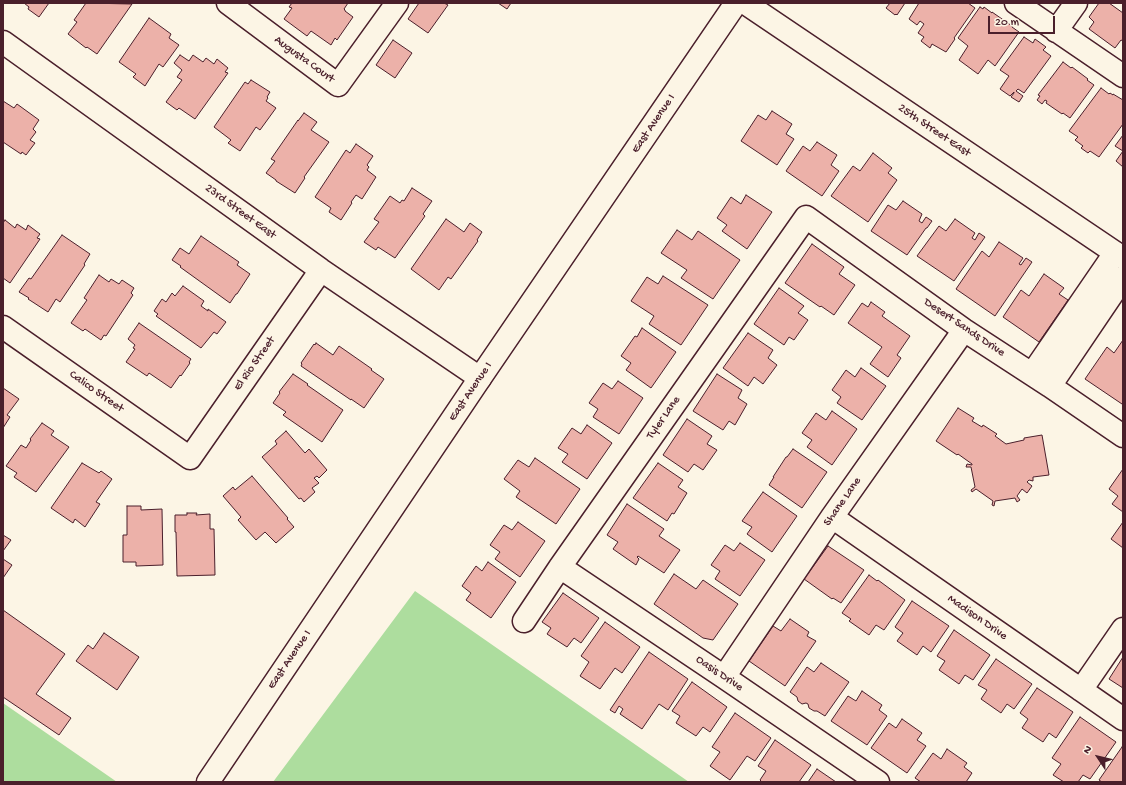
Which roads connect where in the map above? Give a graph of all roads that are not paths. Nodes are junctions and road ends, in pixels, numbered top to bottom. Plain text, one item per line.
1 (228, 3) edge
2 (397, 3) edge
3 (736, 3) edge
4 (745, 3) edge
5 (1016, 3) edge
6 (1076, 3) edge
7 (1056, 31) junction
8 (3, 42) edge
9 (1123, 76) edge
10 (806, 217) joint
11 (1119, 256) edge
12 (320, 270) junction
13 (1123, 278) edge
14 (3, 327) edge
15 (964, 330) junction
16 (480, 378) junction
17 (1041, 380) junction
18 (1123, 436) edge
19 (190, 458) joint
20 (832, 517) junction
21 (560, 567) junction
22 (524, 621) dead end
23 (1123, 629) edge
24 (724, 677) junction
25 (1081, 690) junction
26 (1123, 719) edge
27 (208, 782) edge
28 (878, 782) edge

1 - 2 street, Augusta Court
3 - 16 street, East Avenue I
4 - 11 street, 25th Street East
5 - 7 street
6 - 7 street
7 - 9 street
8 - 12 street, 23rd Street East
10 - 15 street, Desert Sands Drive
10 - 21 street, Tyler Lane
11 - 17 street
12 - 16 street, 23rd Street East
12 - 19 street, El Rio Street
13 - 17 street
14 - 19 street, Calico Street
15 - 17 street, Desert Sands Drive
15 - 20 street, Shane Lane
16 - 27 street, East Avenue I
17 - 18 street, Desert Sands Drive
20 - 24 street, Shane Lane
20 - 25 street, Madison Drive
21 - 22 street, Tyler Lane
21 - 24 street, Oasis Drive
23 - 25 street
24 - 28 street, Oasis Drive
25 - 26 street, Madison Drive

